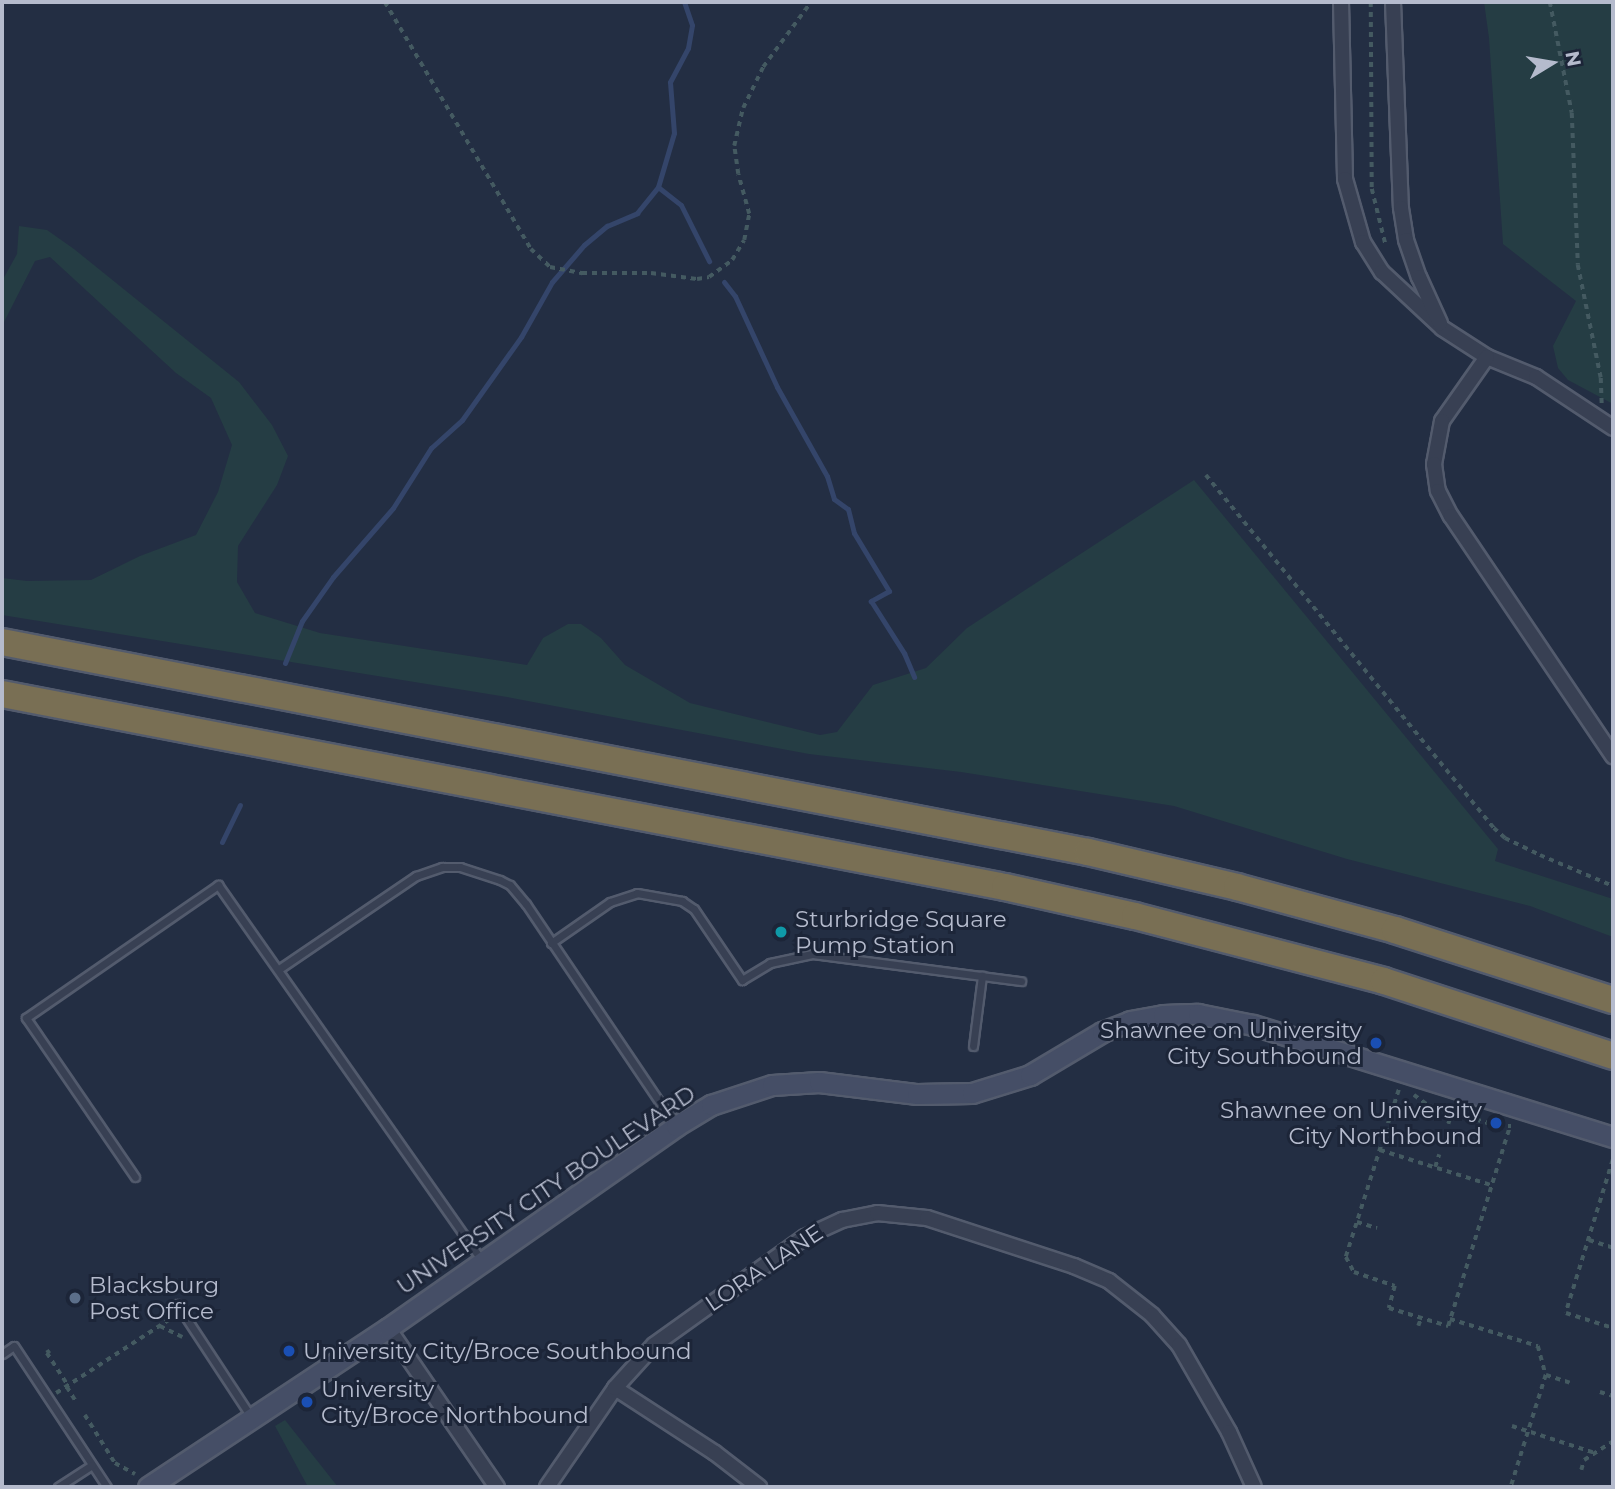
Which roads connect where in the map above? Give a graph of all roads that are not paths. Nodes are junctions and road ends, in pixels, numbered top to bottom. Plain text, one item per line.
1 (1341, 2) edge
2 (1393, 2) edge
3 (1442, 328) junction
4 (1487, 357) junction
5 (1613, 428) edge
6 (2, 642) edge
7 (2, 694) edge
8 (1613, 756) edge
9 (551, 943) junction
10 (279, 969) junction
11 (982, 976) junction
12 (1021, 981) dead end
13 (1613, 1000) edge
14 (973, 1046) dead end
15 (1613, 1056) edge
16 (676, 1126) junction
17 (1613, 1137) edge
18 (135, 1177) dead end
19 (482, 1261) junction
20 (177, 1304) dead end
21 (388, 1328) junction
22 (2, 1354) edge
23 (615, 1388) junction
24 (252, 1418) junction
25 (92, 1465) junction
26 (142, 1480) edge
27 (58, 1487) edge
28 (107, 1487) edge
29 (497, 1487) edge
30 (547, 1487) edge
31 (759, 1487) edge
32 (1254, 1487) edge

1 - 3 street
2 - 3 street
3 - 4 street
4 - 5 street
4 - 8 street
6 - 13 highway
7 - 15 highway
9 - 10 lane
9 - 11 lane
9 - 16 lane
10 - 18 lane
10 - 19 lane
11 - 12 lane
11 - 14 lane
16 - 17 main road, UNIVERSITY CITY BOULEVARD
16 - 19 main road, UNIVERSITY CITY BOULEVARD
19 - 21 main road, UNIVERSITY CITY BOULEVARD
20 - 24 lane
21 - 24 main road, UNIVERSITY CITY BOULEVARD
21 - 29 street
22 - 25 lane
23 - 30 street, LORA LANE
23 - 31 street
23 - 32 street, LORA LANE
24 - 26 main road, UNIVERSITY CITY BOULEVARD
25 - 27 lane
25 - 28 lane

